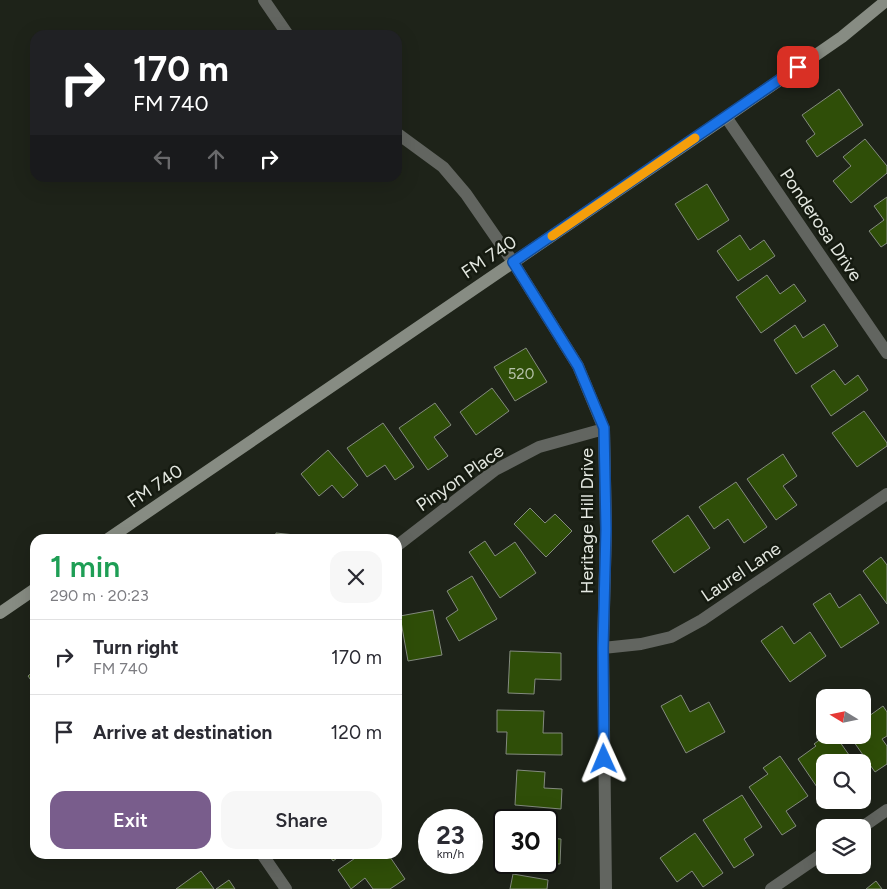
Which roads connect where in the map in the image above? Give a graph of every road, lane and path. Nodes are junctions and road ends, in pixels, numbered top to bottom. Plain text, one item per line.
1 (264, 0) edge
2 (887, 0) edge
3 (285, 30) edge
4 (726, 117) junction
5 (402, 137) edge
6 (513, 262) junction
7 (887, 353) edge
8 (604, 428) junction
9 (887, 494) edge
10 (115, 534) edge
11 (402, 542) edge
12 (30, 592) edge
13 (0, 613) edge
14 (603, 648) junction
15 (887, 810) edge
16 (871, 821) edge
17 (816, 858) edge
18 (265, 859) edge
19 (286, 889) edge
20 (606, 889) edge
21 (771, 889) edge

1 - 3 street
2 - 4 main road, FM 740 / FM 740
4 - 6 main road, FM 740 / FM 740
4 - 7 street, Ponderosa Drive
5 - 6 street, Heritage Hill Drive
6 - 8 street, Heritage Hill Drive
6 - 10 main road, FM 740 / FM 740
8 - 11 street, Pinyon Place
8 - 14 street, Heritage Hill Drive
9 - 14 street, Laurel Lane
12 - 13 main road
14 - 20 street, Heritage Hill Drive
15 - 16 street
17 - 21 street
18 - 19 street

